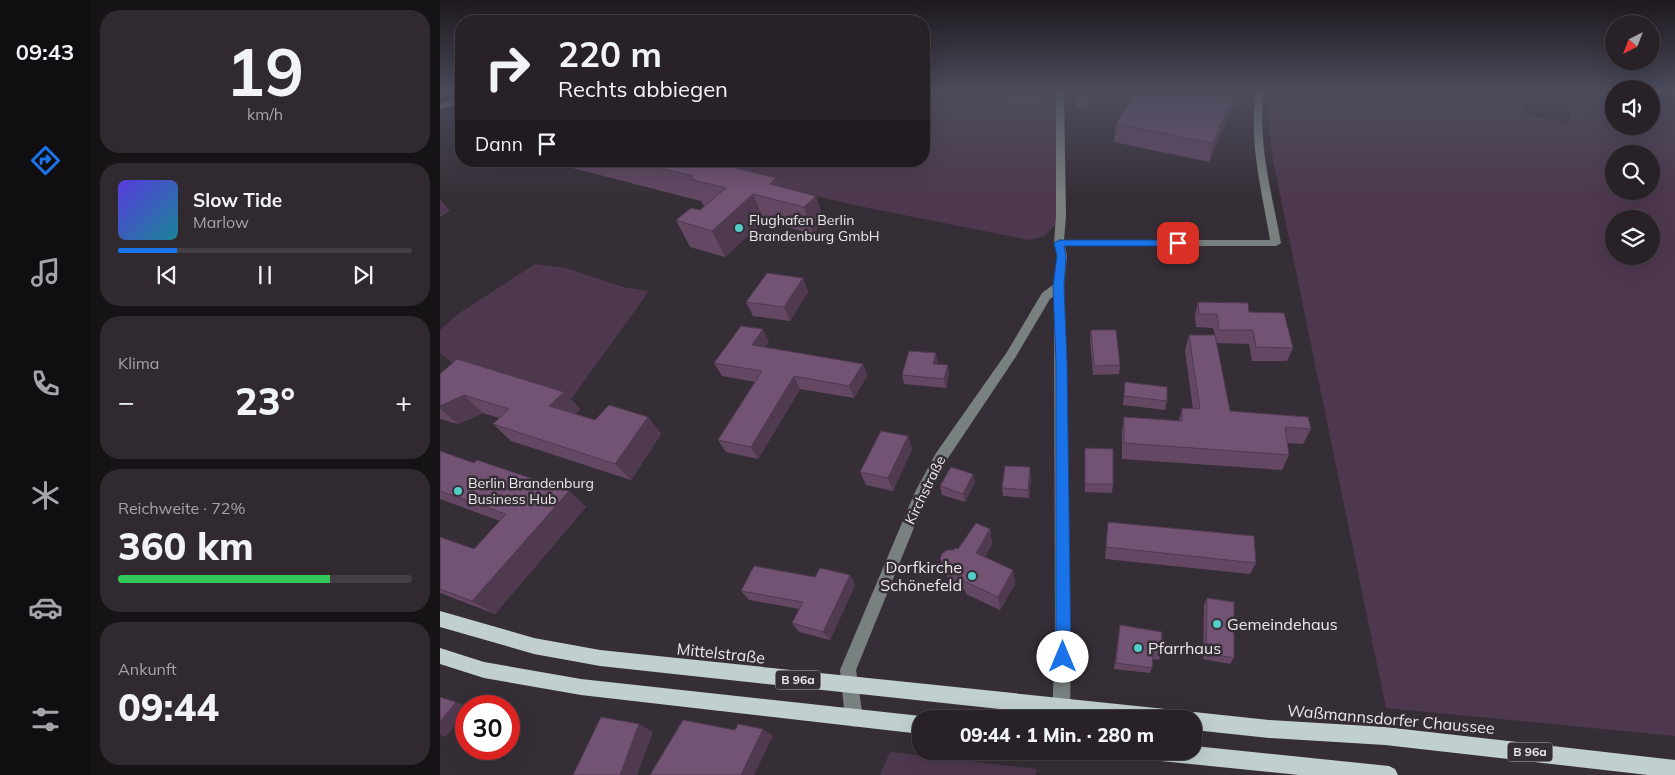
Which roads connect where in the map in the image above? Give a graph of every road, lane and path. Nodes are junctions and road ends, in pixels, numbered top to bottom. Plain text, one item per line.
1 (1060, 127) edge
2 (1260, 127) edge
3 (1059, 243) junction
4 (1058, 286) junction
5 (440, 619) edge
6 (440, 656) edge
7 (850, 686) junction
8 (1038, 710) edge
9 (1062, 710) edge
10 (854, 718) junction
11 (1202, 722) edge
12 (912, 724) edge
13 (1202, 756) edge
14 (1675, 769) edge
15 (1389, 775) edge

1 - 3 street
2 - 3 street
3 - 4 street
4 - 7 street, Kirchstraße
4 - 9 street
5 - 7 main road, Mittelstraße / B 96a
6 - 10 main road, B 96a
7 - 8 main road, Mittelstraße / B 96a
7 - 10 street, Kirchstraße
10 - 12 main road, B 96a
11 - 14 main road, Waßmannsdorfer Chaussee / B 96a
13 - 15 main road

